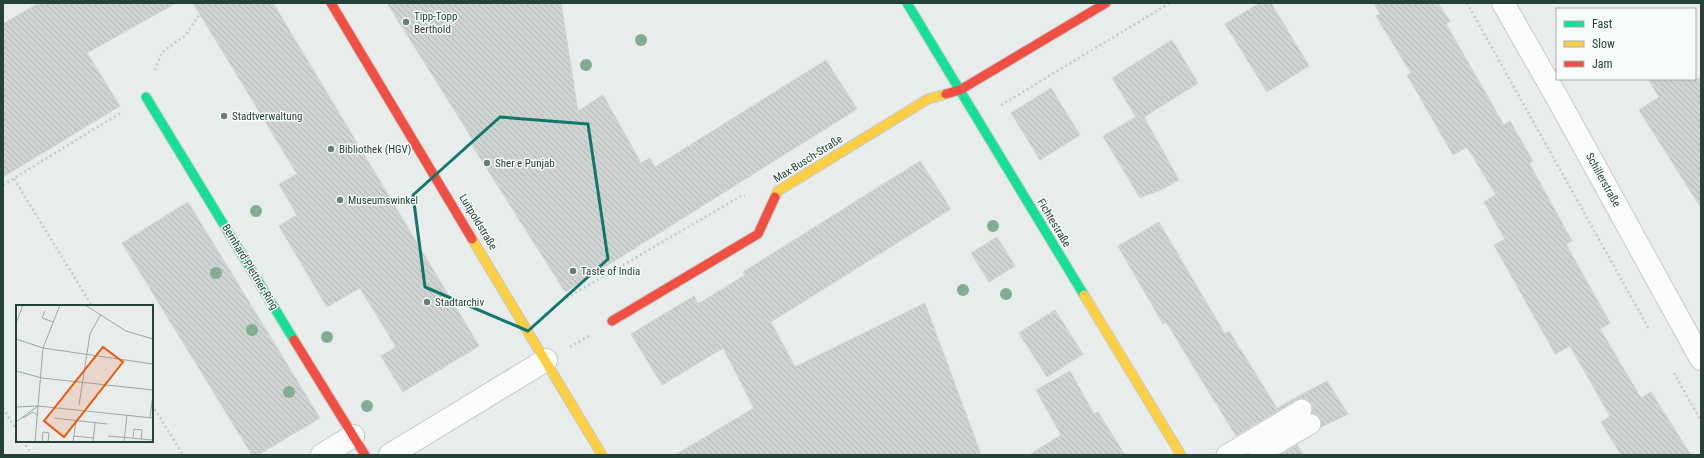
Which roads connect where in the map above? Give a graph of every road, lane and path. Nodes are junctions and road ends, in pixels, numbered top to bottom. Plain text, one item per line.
1 (331, 3) edge
2 (906, 3) edge
3 (1106, 3) edge
4 (1467, 3) edge
5 (1503, 3) edge
6 (200, 13) dead end
7 (960, 90) junction
8 (146, 97) junction
9 (14, 179) junction
10 (3, 185) edge
11 (778, 191) junction
12 (558, 304) dead end
13 (91, 305) edge
14 (612, 321) joint
15 (1650, 331) dead end
16 (1701, 359) edge
17 (546, 360) junction
18 (1674, 373) dead end
19 (153, 407) edge
20 (3, 408) edge
21 (1701, 421) edge
22 (16, 429) edge
23 (354, 436) junction
24 (24, 442) edge
25 (32, 455) edge
26 (183, 455) edge
27 (322, 455) edge
28 (365, 455) edge
29 (390, 455) edge
30 (602, 455) edge
31 (1182, 455) edge
32 (1226, 455) edge
33 (1258, 455) edge

1 - 17 street, Luitpoldstraße
2 - 7 street, Fichtestraße
3 - 7 street, Max-Busch-Straße
4 - 15 path
5 - 16 street, Schillerstraße
6 - 8 path
7 - 11 street, Max-Busch-Straße
7 - 31 street, Fichtestraße
8 - 9 path
8 - 23 street, Bernhard-Plettner-Ring
9 - 10 path
9 - 13 path
11 - 12 path
11 - 14 street, Max-Busch-Straße
14 - 17 path
17 - 29 street
17 - 30 street, Luitpoldstraße
18 - 21 path
19 - 26 path
20 - 22 path
23 - 27 street
23 - 28 street, Bernhard-Plettner-Ring
24 - 25 path
32 - 33 lane

